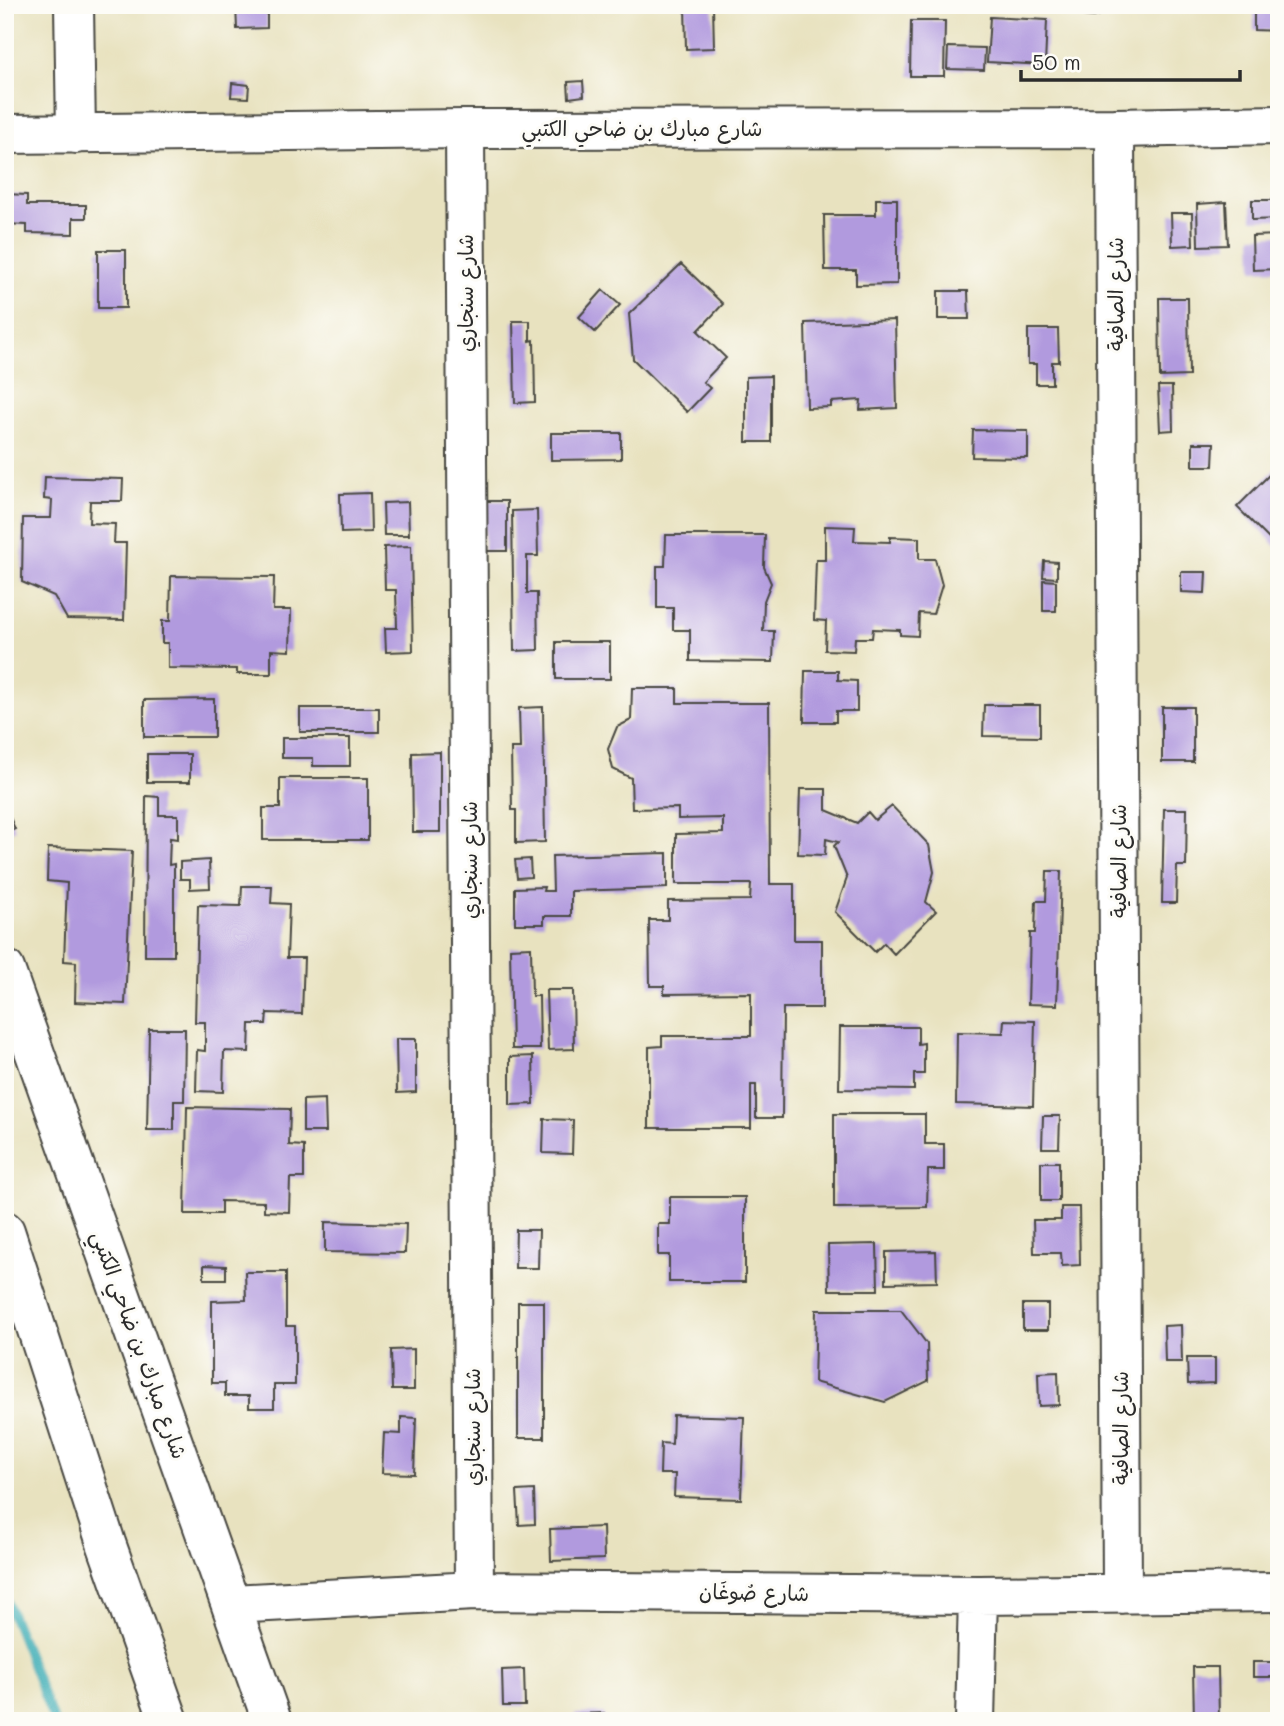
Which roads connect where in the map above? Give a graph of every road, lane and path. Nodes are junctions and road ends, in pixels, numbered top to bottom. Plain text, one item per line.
1 (74, 5) edge
2 (1279, 125) edge
3 (1115, 128) junction
4 (465, 129) junction
5 (5, 134) edge
6 (76, 134) junction
7 (5, 969) edge
8 (5, 1231) edge
9 (474, 1591) junction
10 (1279, 1592) edge
11 (1122, 1594) junction
12 (978, 1595) junction
13 (230, 1604) junction
14 (169, 1721) edge
15 (272, 1721) edge
16 (975, 1721) edge

1 - 6 street
2 - 3 street, شارع مبارك بن ضاحي الكتبي
3 - 4 street, شارع مبارك بن ضاحي الكتبي
3 - 11 street, شارع الصافية
4 - 6 street, شارع مبارك بن ضاحي الكتبي
4 - 9 street, شارع سنجاري
5 - 6 street, شارع مبارك بن ضاحي الكتبي
7 - 13 street, شارع مبارك بن ضاحي الكتبي
8 - 14 street
9 - 12 street, شارع صُوغَان
9 - 13 street, شارع صُوغَان
10 - 11 street, شارع صُوغَان
11 - 12 street, شارع صُوغَان
12 - 16 street
13 - 15 street, شارع مبارك بن ضاحي الكتبي

